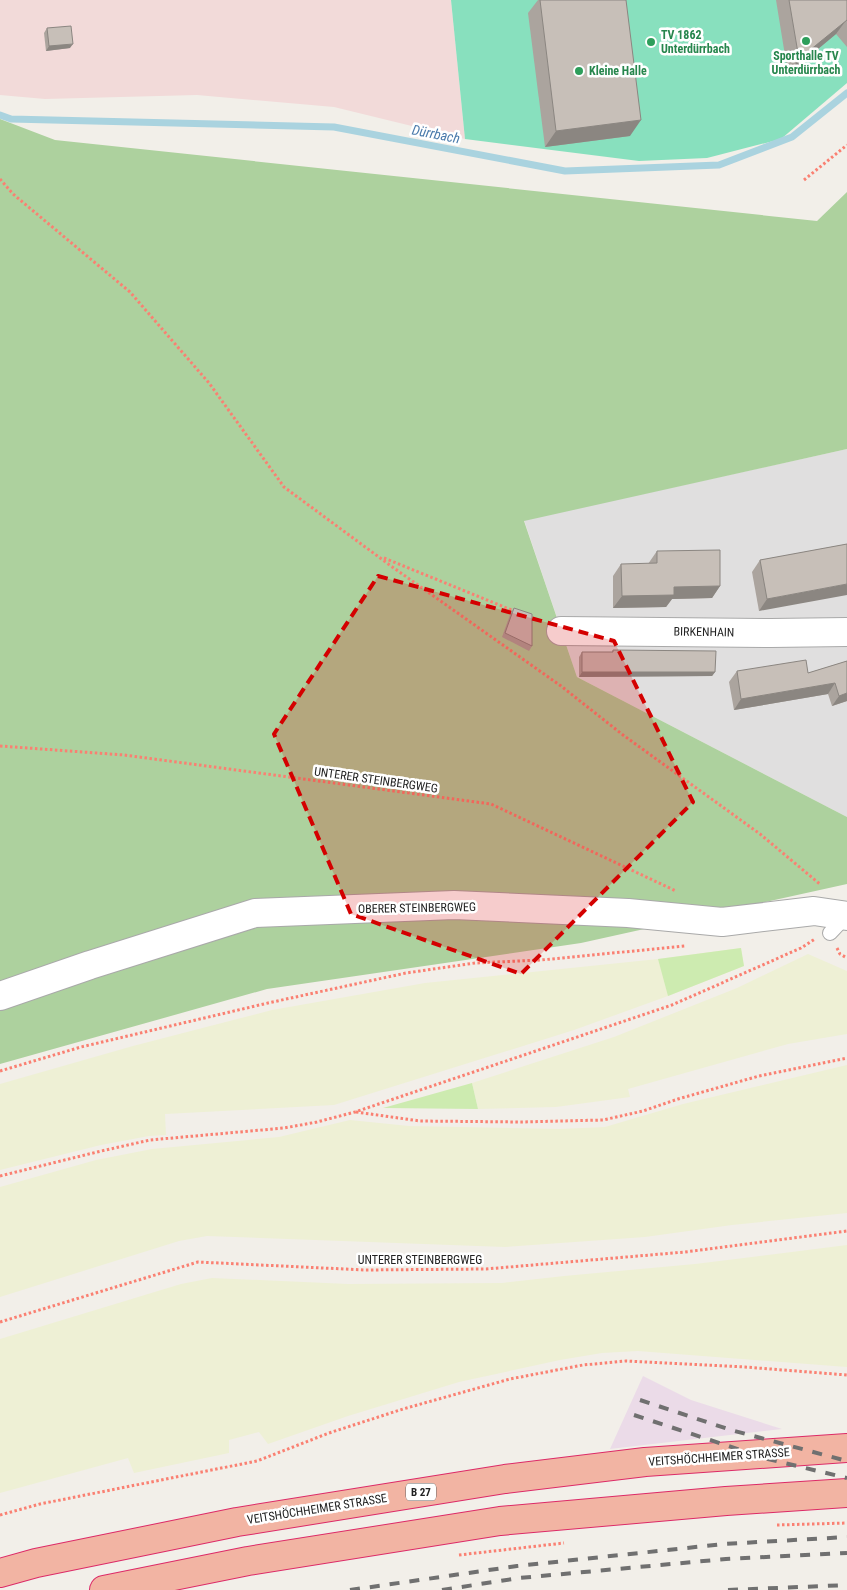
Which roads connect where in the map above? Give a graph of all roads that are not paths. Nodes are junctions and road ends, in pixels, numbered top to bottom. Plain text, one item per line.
1 (561, 630) dead end
2 (847, 632) edge
3 (838, 923) edge
4 (0, 996) edge
5 (847, 1448) edge
6 (847, 1493) edge
7 (0, 1572) edge
8 (104, 1590) edge

1 - 2 street, BIRKENHAIN
3 - 4 street, OBERER STEINBERGWEG
5 - 7 highway, VEITSHÖCHHEIMER STRASSE / B 27
6 - 8 highway

